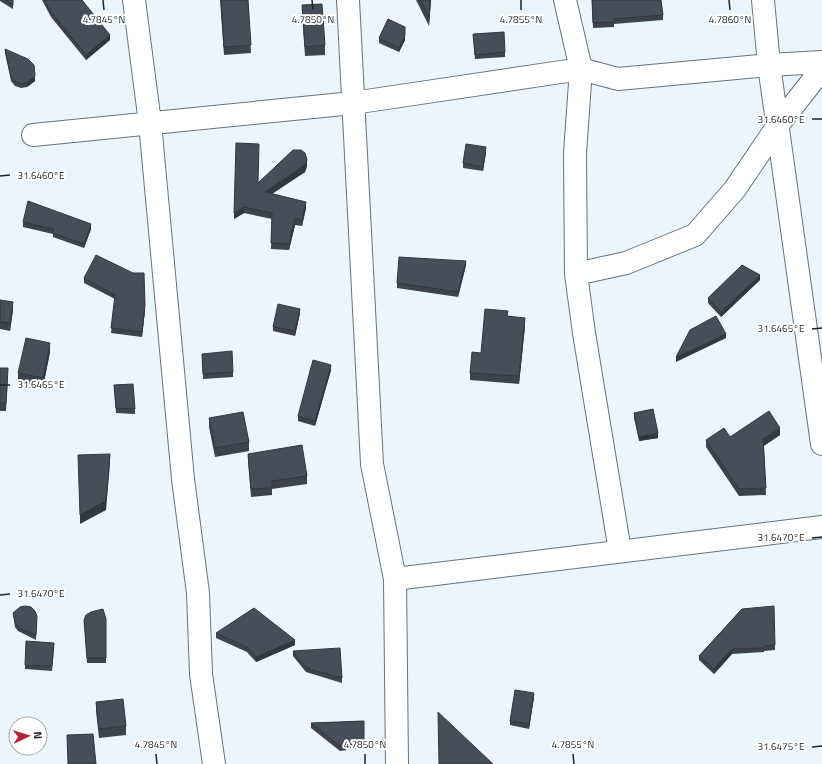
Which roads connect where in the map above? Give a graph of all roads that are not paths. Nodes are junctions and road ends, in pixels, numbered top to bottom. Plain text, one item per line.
1 (134, 0) edge
2 (348, 0) edge
3 (565, 0) edge
4 (762, 0) edge
5 (822, 62) edge
6 (769, 65) junction
7 (581, 69) junction
8 (822, 69) edge
9 (353, 103) junction
10 (150, 123) junction
11 (777, 126) junction
12 (33, 135) dead end
13 (576, 274) junction
14 (822, 444) edge
15 (822, 527) edge
16 (620, 551) junction
17 (396, 579) junction
18 (214, 764) edge
19 (397, 764) edge

1 - 10 street
2 - 9 street
3 - 7 street
4 - 6 street
5 - 6 street
6 - 7 street
6 - 11 street
7 - 9 street
7 - 13 street
8 - 11 street
9 - 10 street
9 - 17 street
10 - 12 street
10 - 18 street
11 - 13 street
11 - 14 street
13 - 16 street
15 - 16 street
16 - 17 street
17 - 19 street

